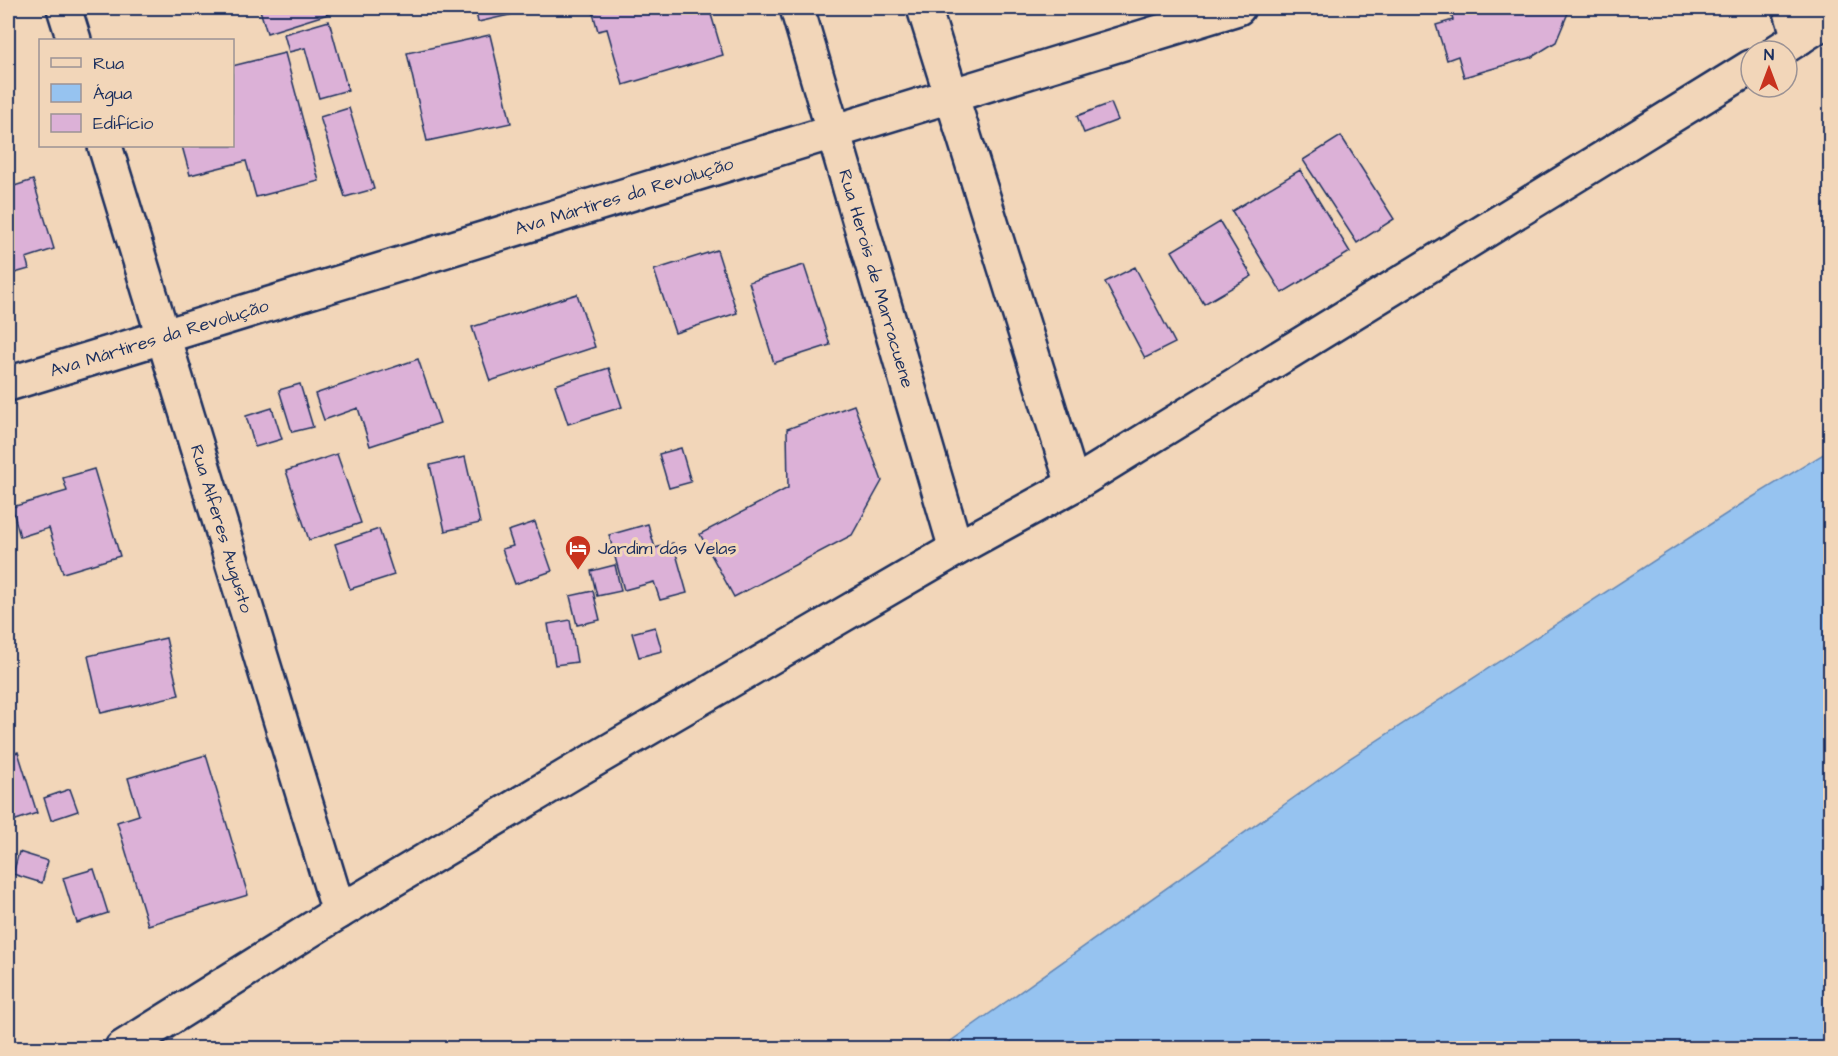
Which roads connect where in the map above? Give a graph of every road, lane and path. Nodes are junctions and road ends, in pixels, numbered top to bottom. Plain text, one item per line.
1 (64, 8) edge
2 (797, 8) edge
3 (924, 8) edge
4 (1238, 8) edge
5 (1830, 18) edge
6 (1789, 32) edge
7 (74, 39) edge
8 (1739, 75) edge
9 (950, 96) junction
10 (832, 133) junction
11 (105, 147) edge
12 (162, 338) junction
13 (8, 384) edge
14 (1073, 484) junction
15 (956, 549) junction
16 (339, 912) junction
17 (122, 1048) edge

1 - 7 street
2 - 10 street, Rua Herois de Marracuene
3 - 9 street
4 - 9 street, Ava Mártires da Revolução
5 - 6 street
8 - 14 street
9 - 10 street, Ava Mártires da Revolução
9 - 14 street
10 - 12 street, Ava Mártires da Revolução
10 - 15 street, Rua Herois de Marracuene
11 - 12 street, Rua Alferes Augusto
12 - 13 street, Ava Mártires da Revolução
12 - 16 street, Rua Alferes Augusto
14 - 15 street
15 - 16 street
16 - 17 street

